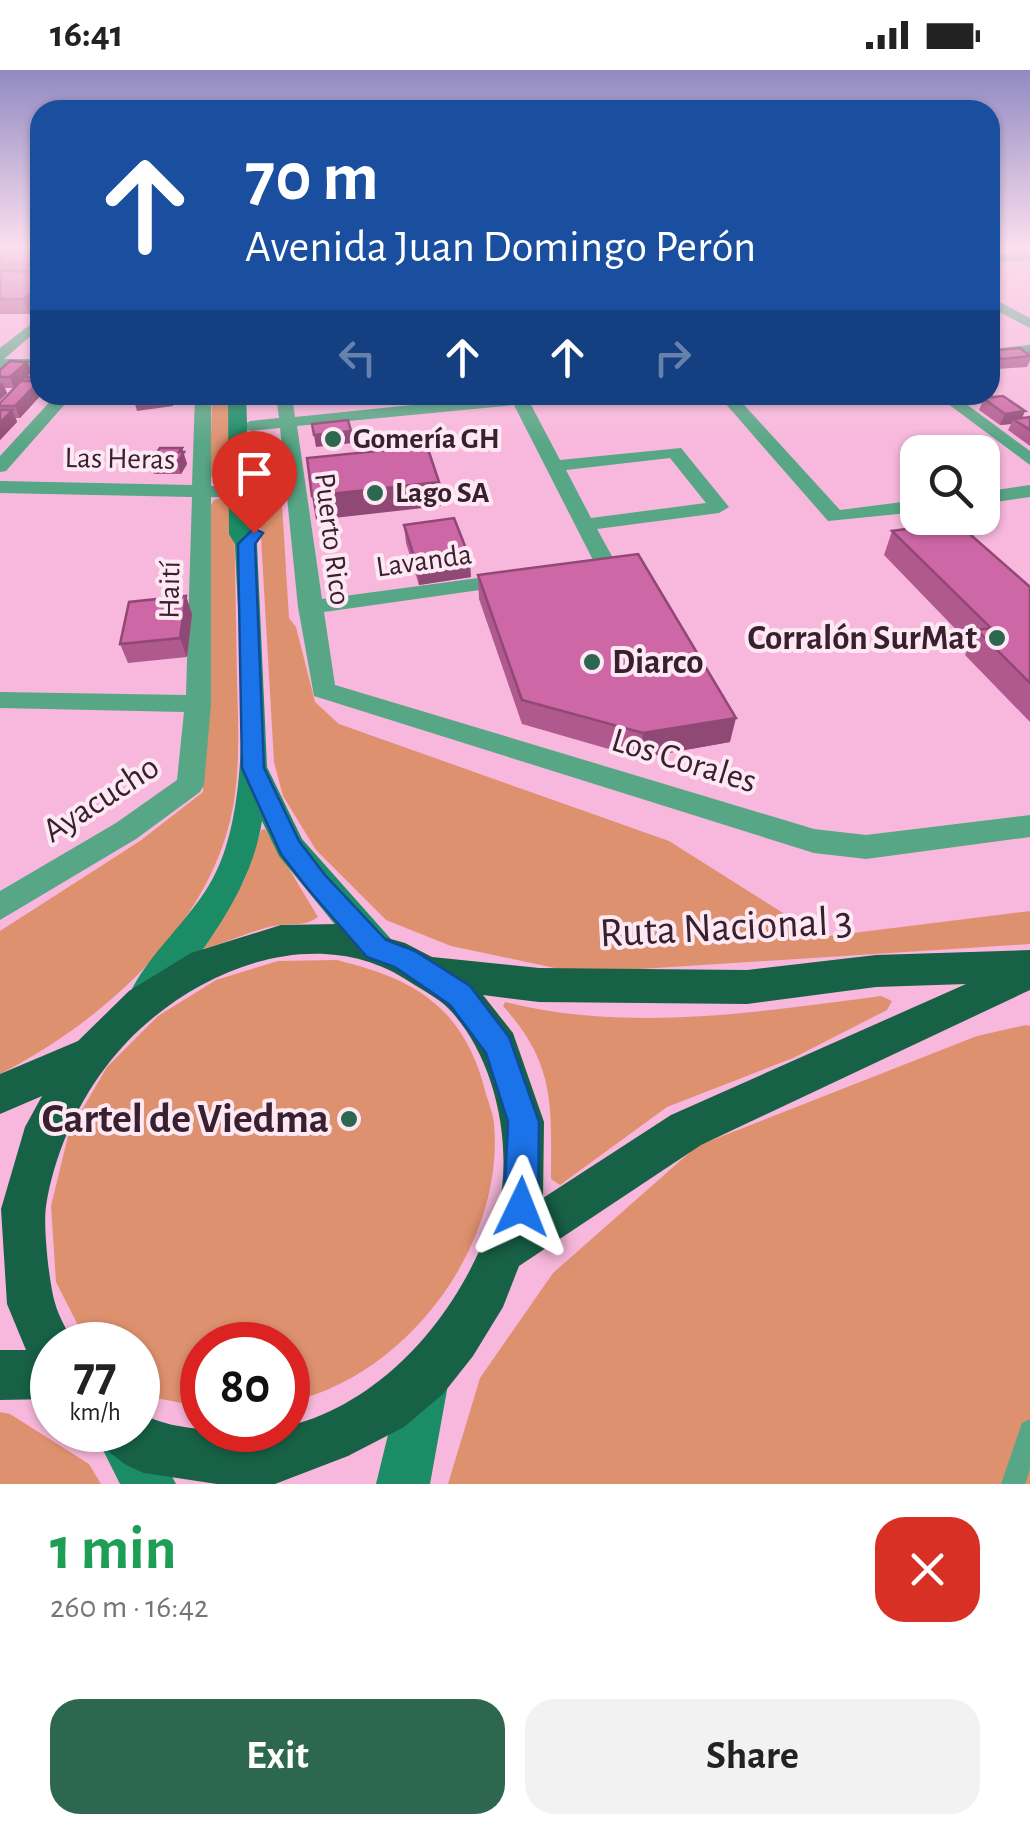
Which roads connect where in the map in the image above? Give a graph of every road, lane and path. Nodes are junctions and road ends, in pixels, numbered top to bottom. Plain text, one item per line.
1 (30, 330) edge
2 (1030, 349) edge
3 (1000, 352) edge
4 (0, 356) edge
5 (0, 364) edge
6 (30, 364) edge
7 (55, 405) edge
8 (203, 405) edge
9 (238, 405) edge
10 (249, 405) edge
11 (285, 405) edge
12 (447, 405) edge
13 (522, 405) edge
14 (735, 405) edge
15 (957, 405) edge
16 (288, 423) junction
17 (250, 426) junction
18 (1030, 460) edge
19 (556, 466) junction
20 (0, 467) edge
21 (0, 487) edge
22 (202, 491) junction
23 (239, 492) junction
24 (1030, 492) edge
25 (1000, 496) edge
26 (900, 508) edge
27 (588, 524) junction
28 (246, 544) junction
29 (310, 608) junction
30 (323, 690) joint
31 (0, 700) edge
32 (198, 704) junction
33 (253, 768) junction
34 (190, 785) joint
35 (1030, 826) edge
36 (0, 906) edge
37 (377, 949) junction
38 (1030, 970) edge
39 (428, 973) junction
40 (142, 1004) junction
41 (92, 1054) junction
42 (0, 1094) edge
43 (506, 1249) junction
44 (38, 1322) edge
45 (0, 1374) edge
46 (30, 1374) edge
47 (425, 1376) junction
48 (1030, 1431) edge
49 (160, 1449) edge
50 (132, 1452) edge
51 (149, 1484) edge
52 (403, 1484) edge
53 (1013, 1484) edge

1 - 4 street
2 - 3 street
5 - 6 street
7 - 20 street
8 - 22 street, Haití
9 - 23 main road
10 - 17 main road
11 - 16 street, Puerto Rico
12 - 16 street
13 - 19 street
14 - 26 street
15 - 18 street
16 - 17 street
16 - 29 street, Puerto Rico
17 - 28 main road
19 - 27 street
19 - 27 street
21 - 22 street, Las Heras
22 - 23 street, Las Heras
22 - 32 street, Haití
23 - 28 main road
24 - 25 street
27 - 29 street, Lavanda
28 - 33 main road
29 - 30 street, Puerto Rico
30 - 35 street, Los Corales
31 - 32 street
32 - 34 street, Haití
33 - 37 main road
33 - 40 main road
34 - 36 street, Ayacucho
37 - 39 highway, Ruta Nacional 3
37 - 40 highway, Ruta Nacional 3
38 - 39 highway, Ruta Nacional 3
38 - 43 highway, Ruta Nacional 3
39 - 43 highway, Ruta Nacional 3
40 - 41 highway, Ruta Nacional 3
41 - 42 highway, Ruta Nacional 3
41 - 44 highway, Ruta Nacional 3
43 - 47 highway, Ruta Nacional 3
45 - 46 highway
47 - 49 highway, Ruta Nacional 3
47 - 52 main road
48 - 53 lane
50 - 51 main road

